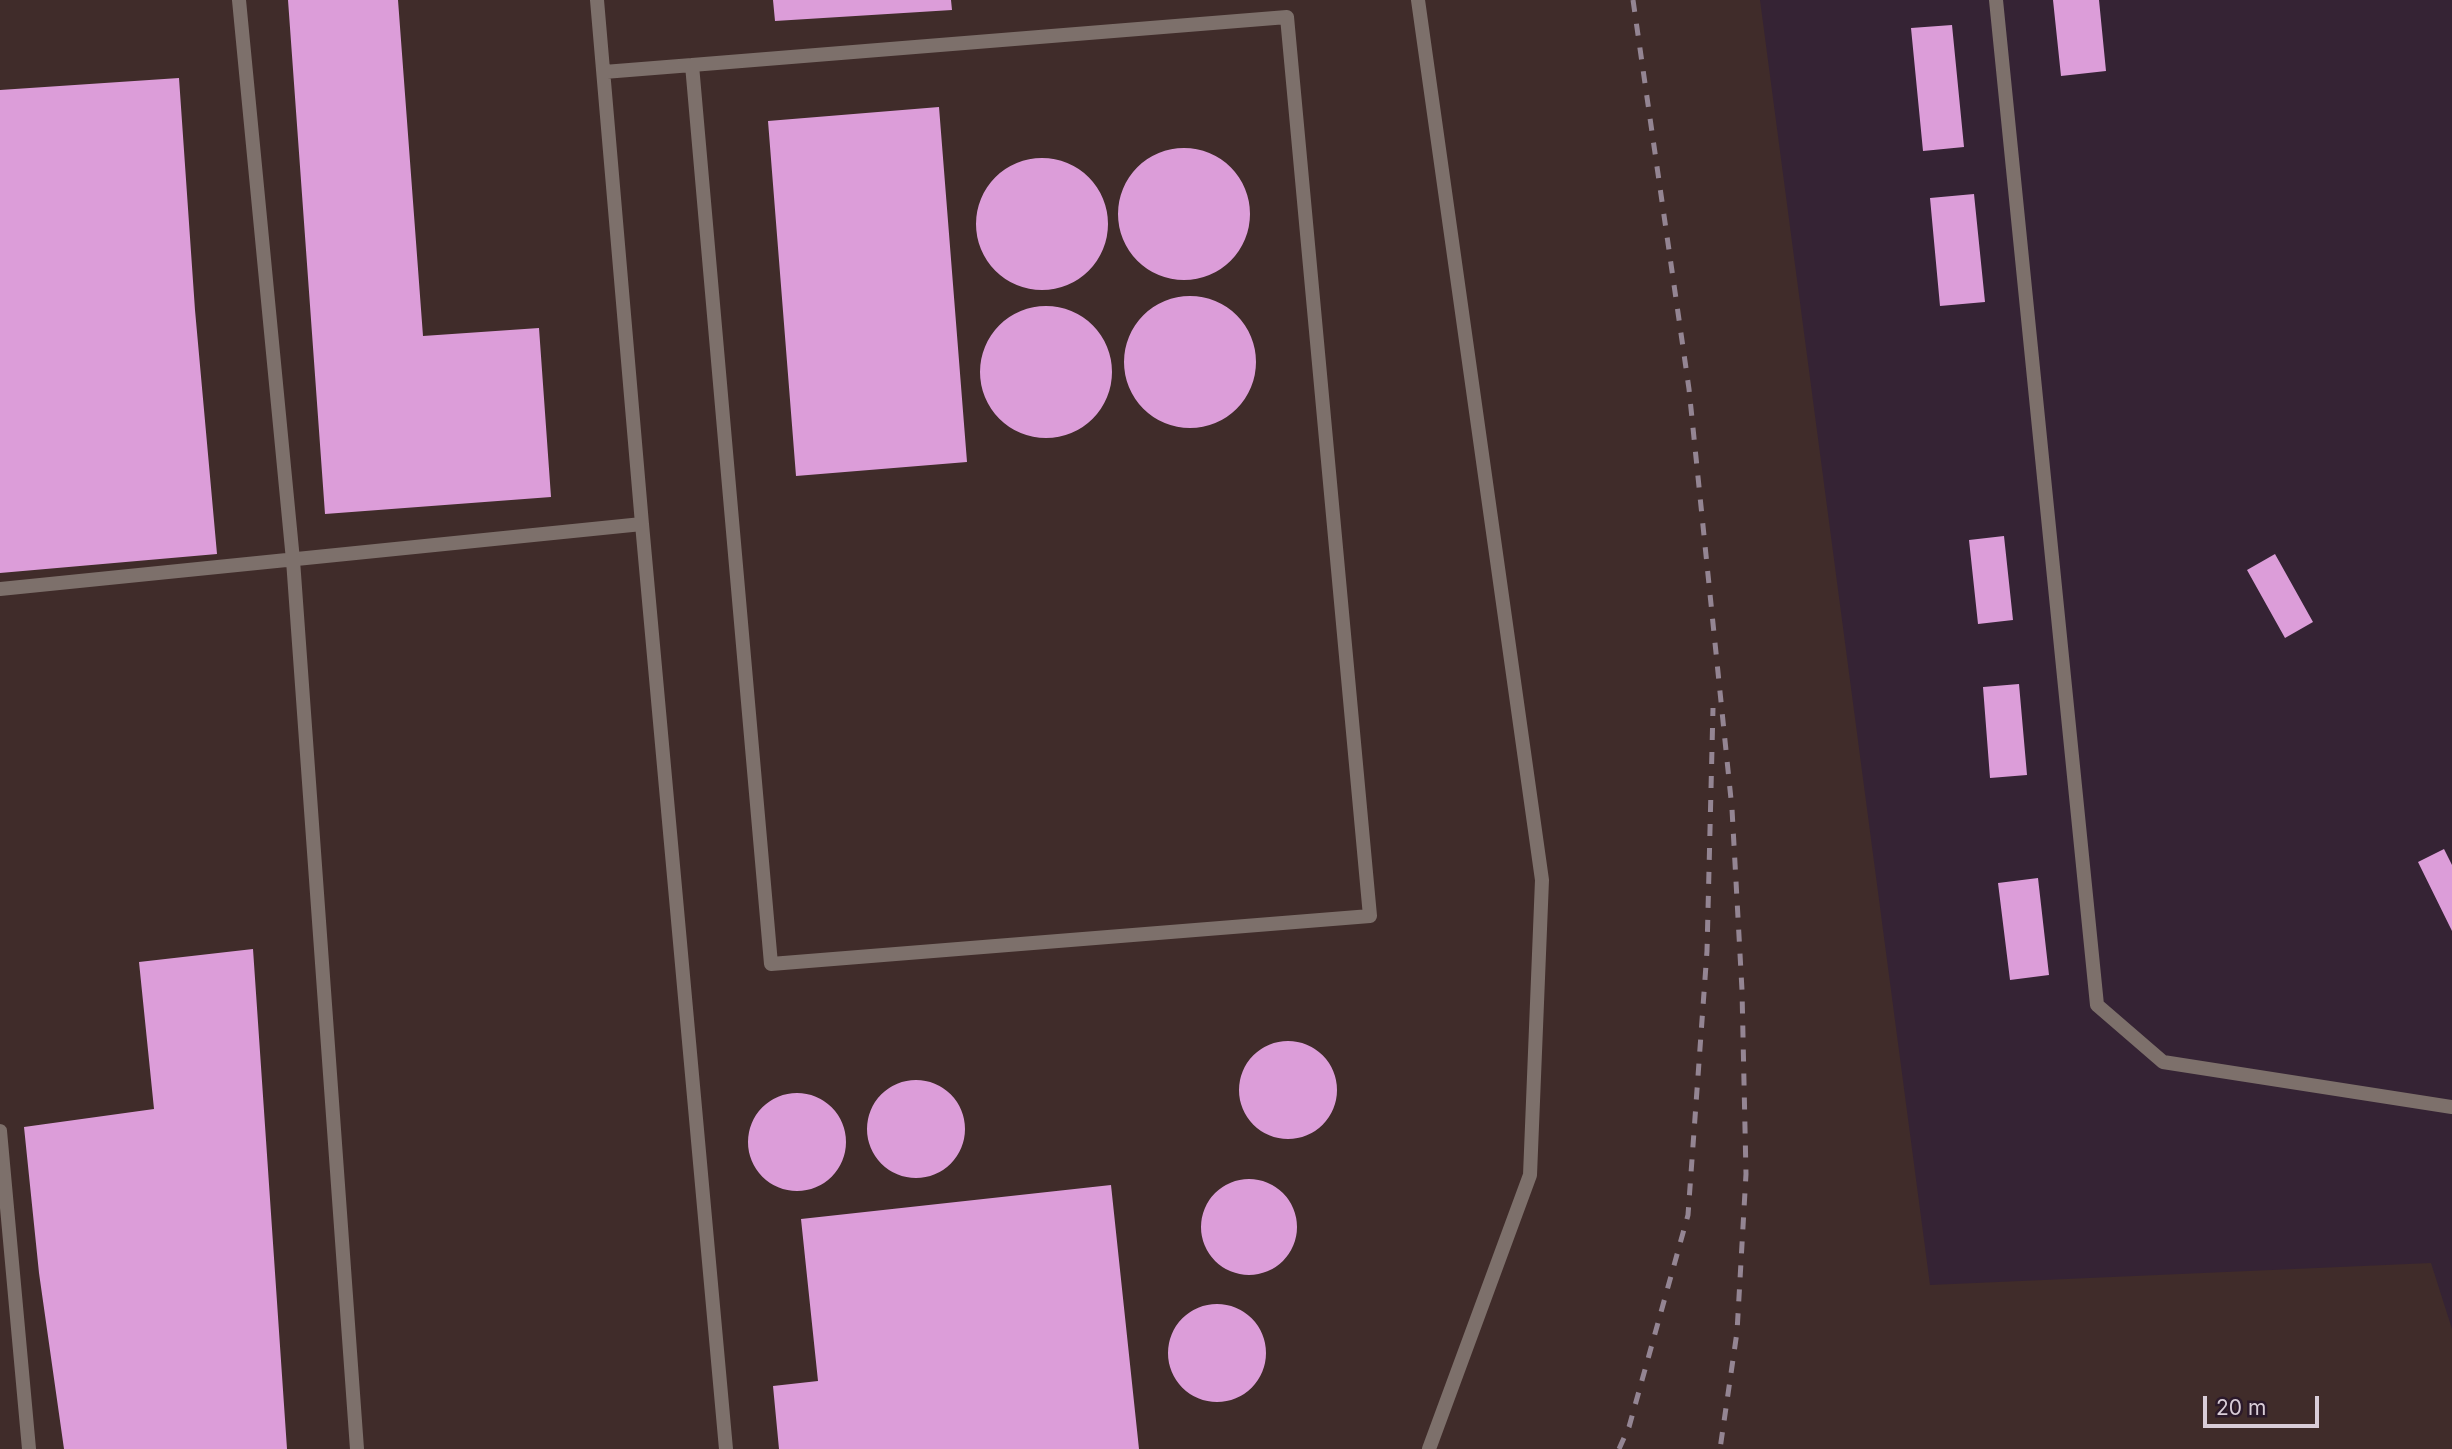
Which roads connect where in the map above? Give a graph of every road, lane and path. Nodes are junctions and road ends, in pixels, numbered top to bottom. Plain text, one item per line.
1 (239, 0) edge
2 (597, 0) edge
3 (1418, 0) edge
4 (1996, 0) edge
5 (692, 65) junction
6 (604, 72) junction
7 (642, 524) junction
8 (293, 560) junction
9 (0, 589) edge
10 (2452, 1107) edge
11 (0, 1131) edge
12 (29, 1449) edge
13 (357, 1449) edge
14 (726, 1449) edge
15 (1429, 1449) edge

1 - 8 lane
2 - 6 lane
3 - 15 lane
4 - 10 lane
5 - 5 lane
5 - 6 lane
6 - 7 lane
7 - 8 lane
7 - 14 lane
8 - 9 lane
8 - 13 lane
11 - 12 lane

